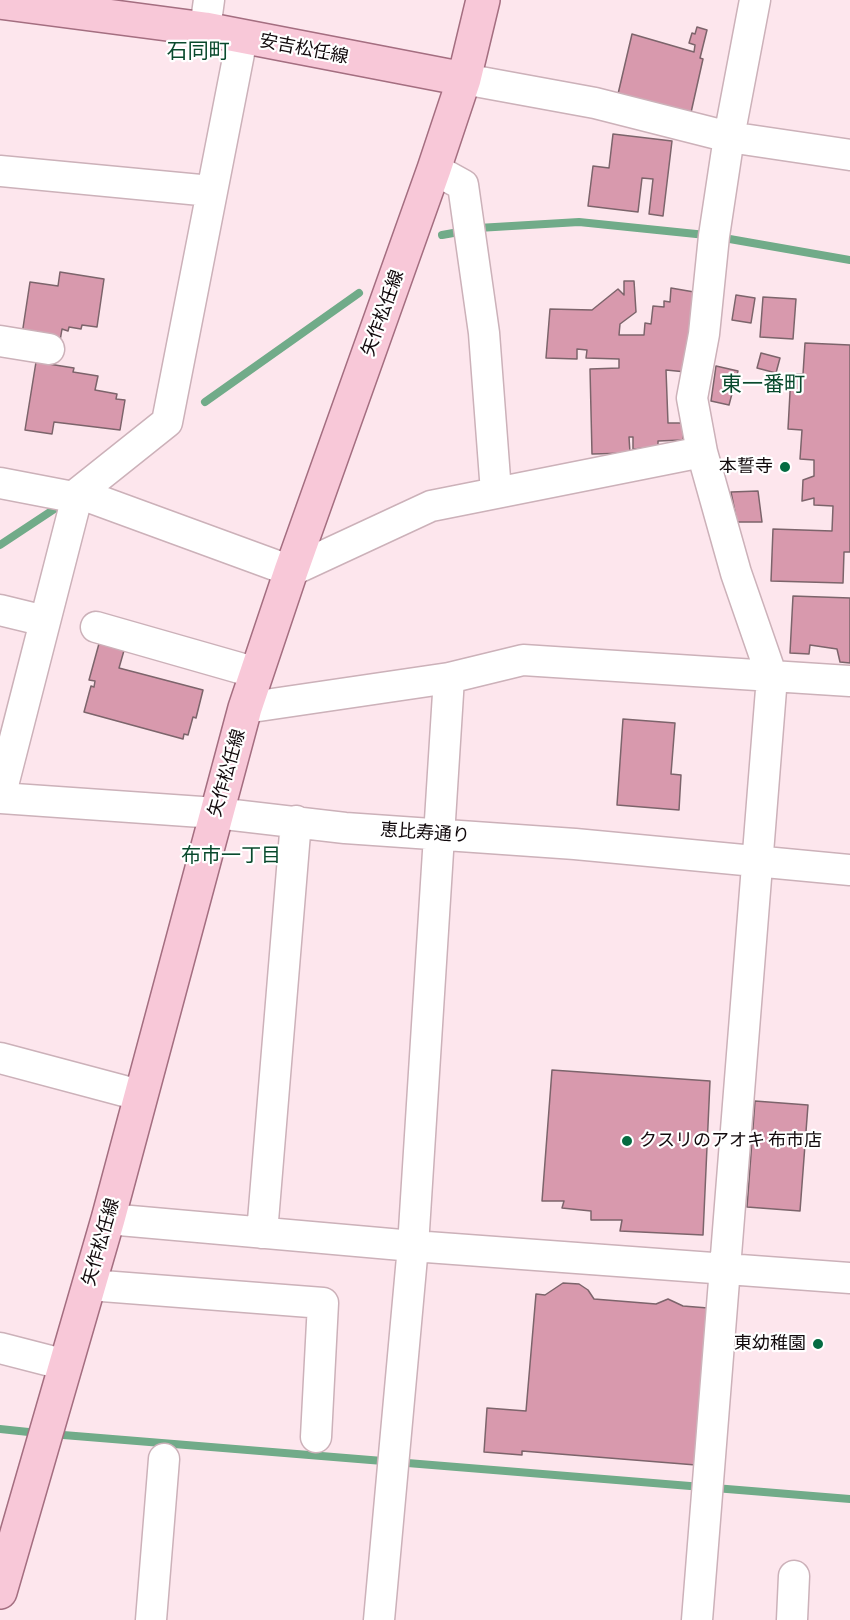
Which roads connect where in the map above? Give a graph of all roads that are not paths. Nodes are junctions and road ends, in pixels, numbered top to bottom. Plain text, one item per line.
1 (483, 0) edge
2 (755, 0) edge
3 (0, 2) edge
4 (207, 14) edge
5 (242, 38) junction
6 (464, 79) junction
7 (729, 137) junction
8 (850, 155) edge
9 (434, 169) junction
10 (0, 171) edge
11 (211, 191) junction
12 (0, 341) edge
13 (49, 349) dead end
14 (702, 452) junction
15 (0, 483) edge
16 (496, 492) junction
17 (78, 493) junction
18 (291, 571) junction
19 (0, 610) edge
20 (45, 621) junction
21 (96, 627) dead end
22 (257, 673) junction
23 (772, 677) junction
24 (449, 678) junction
25 (850, 681) edge
26 (245, 708) junction
27 (4, 767) edge
28 (0, 798) edge
29 (216, 813) junction
30 (296, 821) junction
31 (438, 834) junction
32 (758, 862) junction
33 (850, 870) edge
34 (0, 1058) edge
35 (139, 1095) junction
36 (108, 1219) junction
37 (262, 1233) junction
38 (412, 1246) junction
39 (723, 1268) junction
40 (850, 1278) edge
41 (89, 1285) junction
42 (0, 1348) edge
43 (66, 1365) junction
44 (316, 1437) dead end
45 (164, 1459) dead end
46 (9, 1528) edge
47 (794, 1575) dead end
48 (0, 1592) edge
49 (151, 1620) edge
50 (379, 1620) edge
51 (697, 1620) edge
52 (792, 1620) edge

1 - 6 main road, 矢作松任線
2 - 7 street
3 - 4 main road, 安吉松任線
4 - 5 main road, 安吉松任線
5 - 6 main road, 安吉松任線
5 - 11 street
6 - 7 street
6 - 9 main road, 矢作松任線
7 - 8 street
7 - 14 street
9 - 16 street
9 - 18 main road, 矢作松任線
10 - 11 street
11 - 17 street
12 - 13 street
14 - 16 street
14 - 23 street
15 - 17 street
16 - 18 street
17 - 18 street
17 - 20 street
18 - 22 main road, 矢作松任線
19 - 20 street
20 - 27 street
21 - 22 street
22 - 26 main road, 矢作松任線
23 - 24 street
23 - 25 street
23 - 32 street
24 - 26 street
24 - 31 street
26 - 29 main road, 矢作松任線
27 - 28 street
28 - 29 street, 恵比寿通り
29 - 30 street, 恵比寿通り
29 - 35 main road, 矢作松任線
30 - 31 street, 恵比寿通り
30 - 37 street
31 - 32 street, 恵比寿通り
31 - 38 street
32 - 33 street, 恵比寿通り
32 - 39 street
34 - 35 street
35 - 36 main road, 矢作松任線
36 - 37 street
36 - 41 main road, 矢作松任線
37 - 38 street
38 - 39 street
38 - 50 street
39 - 40 street
39 - 51 street
41 - 43 main road, 矢作松任線
41 - 44 street
42 - 43 street
43 - 46 main road, 矢作松任線
45 - 49 street
46 - 48 main road, 矢作松任線
47 - 52 street

